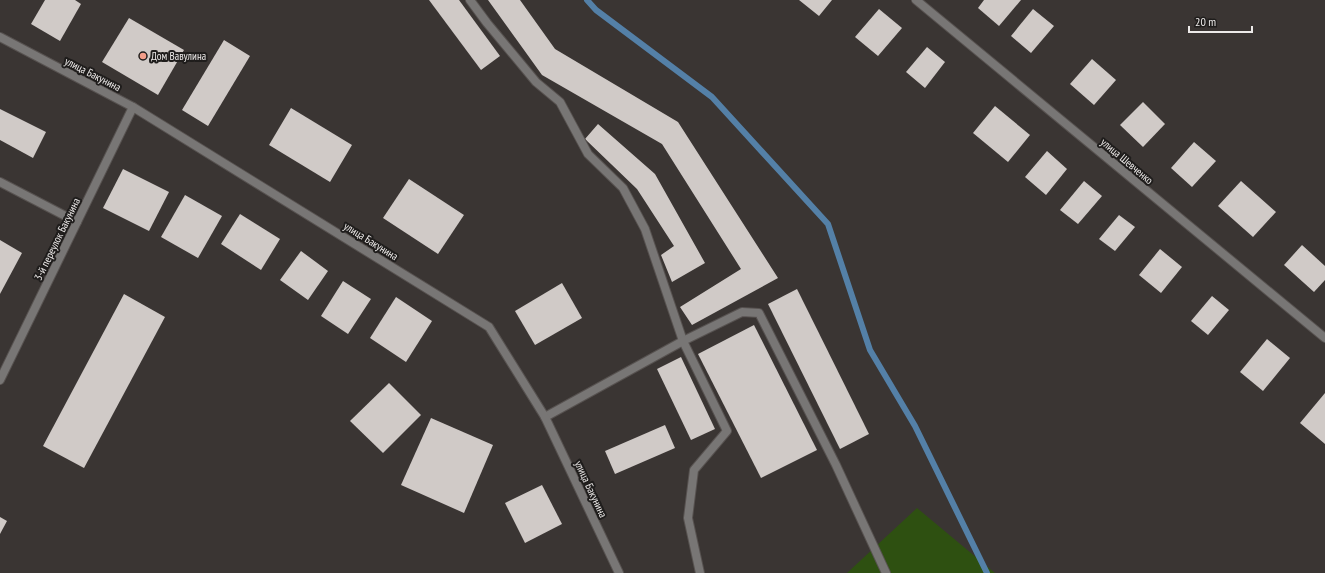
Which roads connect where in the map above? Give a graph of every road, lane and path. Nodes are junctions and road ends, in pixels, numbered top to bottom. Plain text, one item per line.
1 (470, 0) edge
2 (916, 0) edge
3 (0, 38) edge
4 (133, 106) junction
5 (0, 182) edge
6 (77, 222) junction
7 (1325, 338) edge
8 (683, 341) junction
9 (0, 380) edge
10 (545, 417) junction
11 (619, 573) edge
12 (700, 573) edge
13 (886, 573) edge

1 - 8 street
2 - 7 street, улица Шевченко
3 - 4 street, улица Бакунина
4 - 6 street, 3-й переулок Бакунина
4 - 10 street, улица Бакунина
5 - 6 street
6 - 9 street, 3-й переулок Бакунина
8 - 10 street
8 - 12 street
8 - 13 street
10 - 11 street, улица Бакунина

